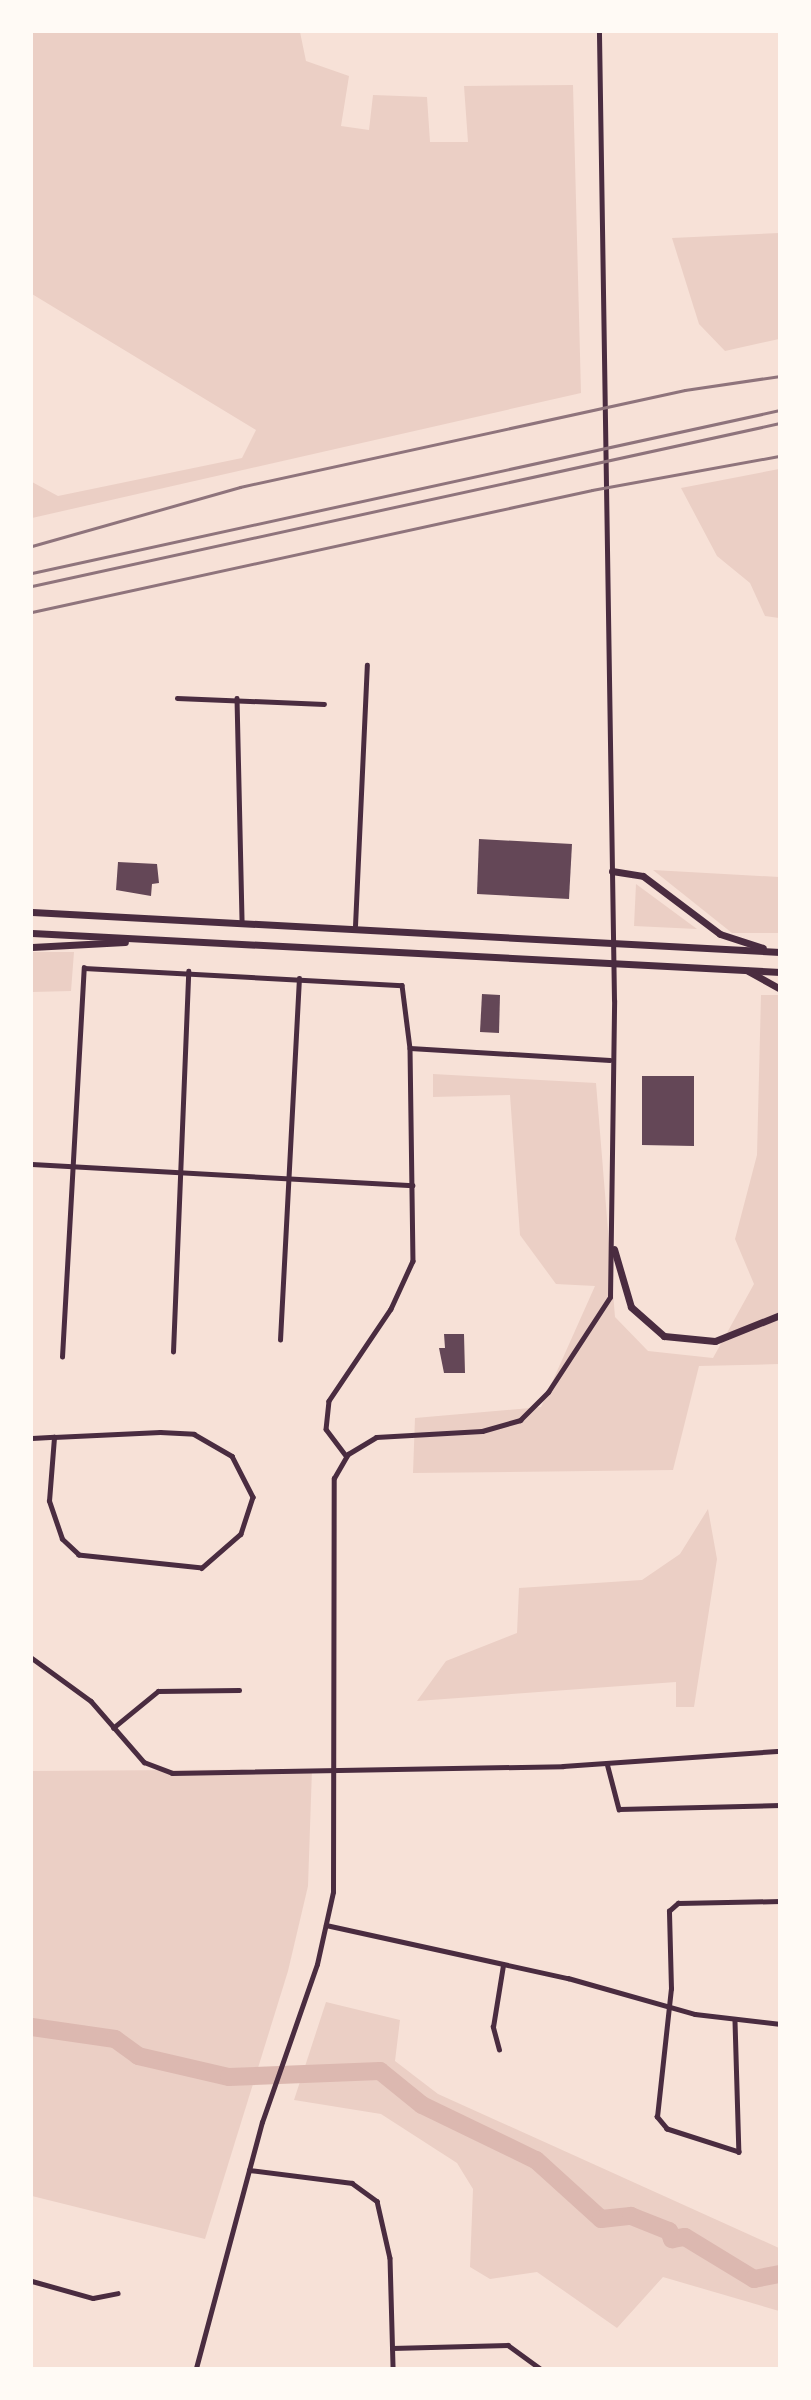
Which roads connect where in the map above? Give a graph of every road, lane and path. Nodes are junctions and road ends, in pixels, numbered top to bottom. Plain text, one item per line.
1 (599, 32) edge
2 (367, 665) dead end
3 (177, 698) dead end
4 (237, 698) junction
5 (324, 704) dead end
6 (612, 871) junction
7 (32, 912) edge
8 (242, 924) junction
9 (355, 926) junction
10 (32, 933) edge
11 (167, 940) junction
12 (613, 943) junction
13 (32, 947) edge
14 (778, 952) edge
15 (613, 963) junction
16 (744, 969) junction
17 (188, 971) junction
18 (779, 972) edge
19 (299, 978) junction
20 (779, 989) edge
21 (410, 1048) junction
22 (610, 1060) junction
23 (32, 1164) edge
24 (72, 1167) junction
25 (180, 1173) junction
26 (289, 1180) junction
27 (412, 1185) junction
28 (614, 1249) junction
29 (779, 1315) edge
30 (279, 1340) dead end
31 (173, 1353) dead end
32 (62, 1357) dead end
33 (54, 1437) junction
34 (32, 1438) edge
35 (346, 1457) junction
36 (32, 1658) edge
37 (239, 1690) dead end
38 (113, 1728) junction
39 (779, 1751) edge
40 (607, 1763) junction
41 (336, 1768) junction
42 (779, 1805) edge
43 (779, 1900) edge
44 (326, 1925) junction
45 (503, 1965) junction
46 (665, 2006) junction
47 (734, 2021) junction
48 (779, 2024) edge
49 (499, 2050) dead end
50 (249, 2170) junction
51 (32, 2281) edge
52 (118, 2293) dead end
53 (392, 2348) junction
54 (196, 2368) edge
55 (393, 2368) edge
56 (540, 2368) edge

1 - 6 street
2 - 9 street
3 - 4 street
4 - 5 street
4 - 8 street
6 - 12 street
6 - 14 highway
7 - 8 highway
8 - 9 highway
9 - 12 highway
10 - 11 highway
11 - 13 highway
11 - 15 highway
12 - 14 highway
12 - 15 street
15 - 16 highway
15 - 22 street
16 - 18 highway
16 - 20 highway
17 - 19 street
17 - 24 street
17 - 25 street
19 - 21 street
19 - 26 street
21 - 22 street
21 - 27 street
22 - 28 street
23 - 24 street
24 - 25 street
24 - 32 street
25 - 26 street
25 - 31 street
26 - 27 street
26 - 30 street
27 - 35 street
28 - 29 highway
28 - 35 street
33 - 33 street
33 - 34 street
35 - 41 street
36 - 38 street
37 - 38 street
38 - 41 street
39 - 40 street
40 - 41 street
40 - 42 street
41 - 44 street
43 - 46 street
44 - 45 street
44 - 50 street
45 - 46 street
45 - 49 street
46 - 47 street
46 - 47 street
47 - 48 street
50 - 53 street
50 - 54 street
51 - 52 street
53 - 55 street
53 - 56 street

